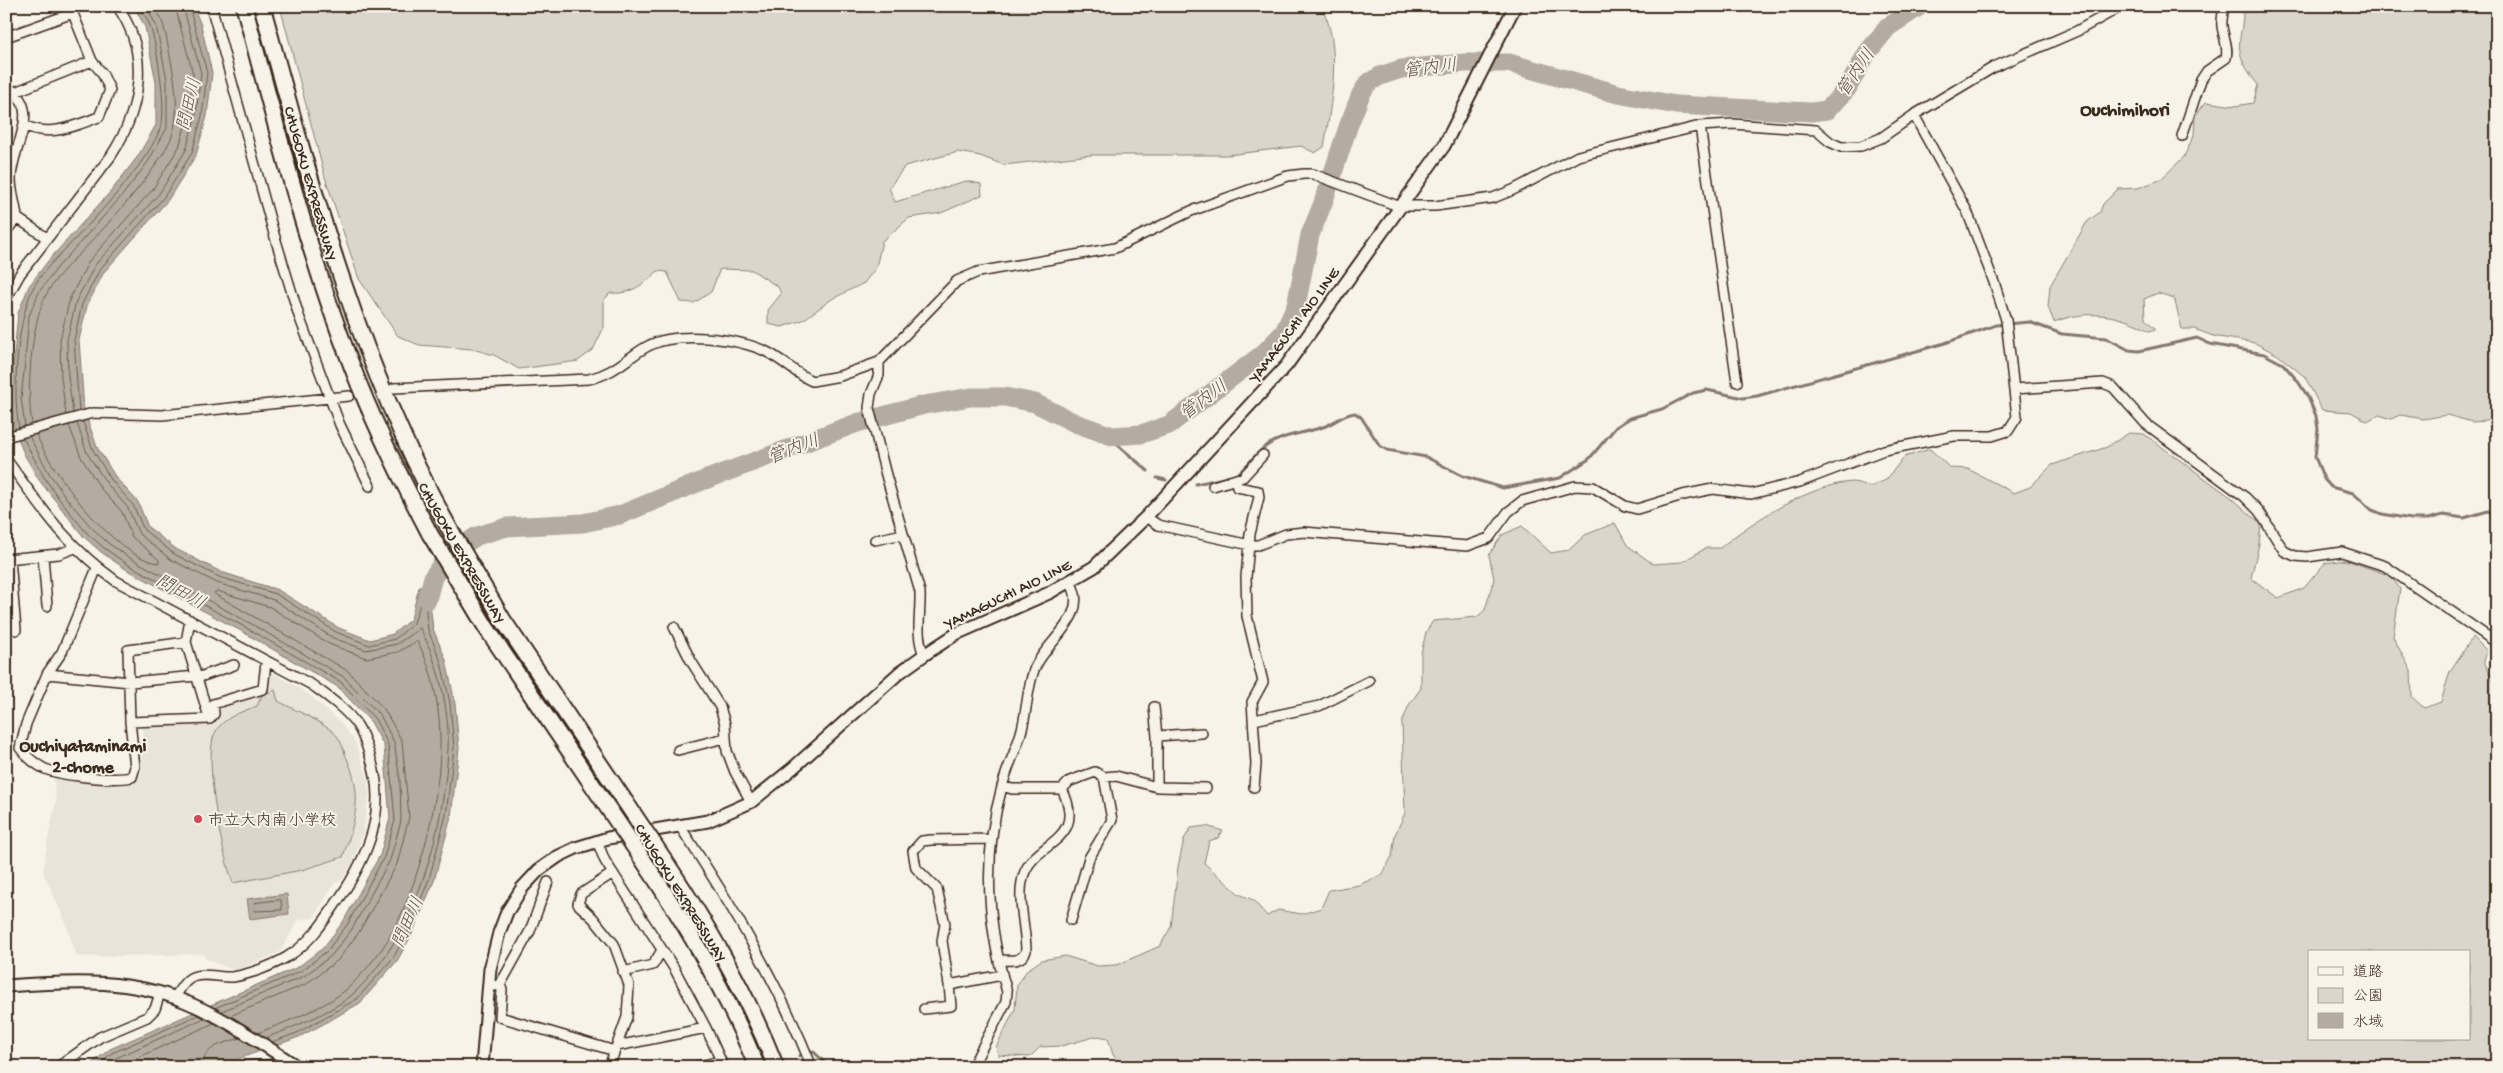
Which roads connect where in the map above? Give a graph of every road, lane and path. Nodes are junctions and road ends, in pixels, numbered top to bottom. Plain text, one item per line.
1 (117, 6) edge
2 (211, 6) edge
3 (244, 6) edge
4 (262, 6) edge
5 (1515, 6) edge
6 (2122, 6) edge
7 (2223, 6) edge
8 (71, 10) edge
9 (6, 37) edge
10 (92, 61) junction
11 (6, 86) edge
12 (15, 92) junction
13 (1914, 115) junction
14 (24, 125) junction
15 (1700, 126) junction
16 (2182, 136) dead end
17 (10, 194) edge
18 (1398, 206) junction
19 (17, 218) junction
20 (6, 230) edge
21 (47, 238) junction
22 (6, 299) edge
23 (879, 362) junction
24 (1737, 382) dead end
25 (394, 388) tunnel mouth
26 (2014, 388) junction
27 (349, 396) tunnel mouth
28 (330, 399) junction
29 (6, 437) edge
30 (1262, 455) dead end
31 (6, 459) edge
32 (1236, 480) junction
33 (370, 486) dead end
34 (1213, 486) dead end
35 (1146, 517) junction
36 (903, 534) junction
37 (875, 540) dead end
38 (1250, 545) junction
39 (75, 548) junction
40 (43, 556) junction
41 (8, 559) edge
42 (97, 568) junction
43 (1070, 582) junction
44 (47, 606) dead end
45 (190, 620) junction
46 (674, 627) dead end
47 (16, 630) dead end
48 (186, 642) junction
49 (2497, 643) edge
50 (924, 655) junction
51 (266, 662) junction
52 (234, 665) dead end
53 (47, 674) junction
54 (197, 677) junction
55 (1369, 681) dead end
56 (130, 682) junction
57 (1154, 707) dead end
58 (208, 714) dead end
59 (1254, 720) junction
60 (130, 722) junction
61 (1202, 732) dead end
62 (1157, 736) junction
63 (725, 738) junction
64 (678, 750) dead end
65 (1104, 777) junction
66 (1002, 786) junction
67 (1157, 787) junction
68 (1254, 787) dead end
69 (1206, 788) dead end
70 (1062, 789) junction
71 (751, 802) junction
72 (681, 828) junction
73 (992, 839) junction
74 (597, 841) junction
75 (613, 873) junction
76 (548, 882) dead end
77 (1071, 920) dead end
78 (662, 950) junction
79 (999, 960) junction
80 (623, 972) junction
81 (1002, 975) junction
82 (949, 985) junction
83 (6, 986) edge
84 (494, 986) junction
85 (160, 993) junction
86 (179, 999) junction
87 (924, 1009) dead end
88 (706, 1028) junction
89 (616, 1048) junction
90 (288, 1060) junction
91 (58, 1067) edge
92 (235, 1067) edge
93 (298, 1067) edge
94 (482, 1067) edge
95 (609, 1067) edge
96 (694, 1067) edge
97 (757, 1067) edge
98 (776, 1067) edge
99 (812, 1067) edge
100 (972, 1067) edge

1 - 21 street
2 - 28 street
3 - 97 highway, CHUGOKU EXPRESSWAY, bridge
4 - 98 highway, CHUGOKU EXPRESSWAY, bridge
5 - 18 main road, YAMAGUCHI AIO LINE
6 - 13 street
7 - 16 street
8 - 9 street
8 - 10 street
10 - 12 street
10 - 14 street
11 - 12 street
12 - 14 street
13 - 15 street
13 - 26 street
14 - 17 street
15 - 18 street
15 - 24 street
17 - 19 street
18 - 23 street
18 - 35 main road, YAMAGUCHI AIO LINE
19 - 20 street
19 - 21 street
21 - 22 street
23 - 25 street
23 - 36 street
26 - 38 street
26 - 49 street
27 - 28 street
28 - 29 street
28 - 33 street
30 - 32 street
31 - 39 street
32 - 34 street
32 - 38 street
35 - 38 street
35 - 43 main road, YAMAGUCHI AIO LINE
36 - 37 street
36 - 50 street
38 - 59 street
39 - 40 street
39 - 42 street
40 - 41 street
40 - 44 street
41 - 47 street
42 - 45 street
42 - 53 street
43 - 50 main road, YAMAGUCHI AIO LINE
43 - 66 street
45 - 48 street
45 - 51 street
46 - 63 street
48 - 54 street
48 - 56 street
50 - 71 main road, YAMAGUCHI AIO LINE
51 - 60 street
51 - 86 street
52 - 54 street
53 - 56 street
53 - 60 street
54 - 56 street
54 - 58 street
55 - 59 street
56 - 60 street
57 - 62 street
59 - 68 street
61 - 62 street
62 - 67 street
63 - 64 street
63 - 71 street
65 - 67 street
65 - 70 street
65 - 77 street
66 - 70 street
66 - 73 street
67 - 69 street
70 - 79 street
71 - 72 main road, YAMAGUCHI AIO LINE
72 - 74 main road, YAMAGUCHI AIO LINE
72 - 99 street
73 - 79 street
73 - 82 street
74 - 75 street
74 - 84 main road, YAMAGUCHI AIO LINE
75 - 78 street
75 - 80 street
76 - 84 street
78 - 80 street
78 - 88 street
79 - 81 street
80 - 89 street
81 - 82 street
81 - 100 street
82 - 87 street
83 - 85 main road
84 - 89 street
84 - 94 main road, YAMAGUCHI AIO LINE
85 - 86 main road
85 - 91 street
86 - 90 main road
88 - 89 street
88 - 96 street
89 - 95 street
90 - 92 street
90 - 93 main road

